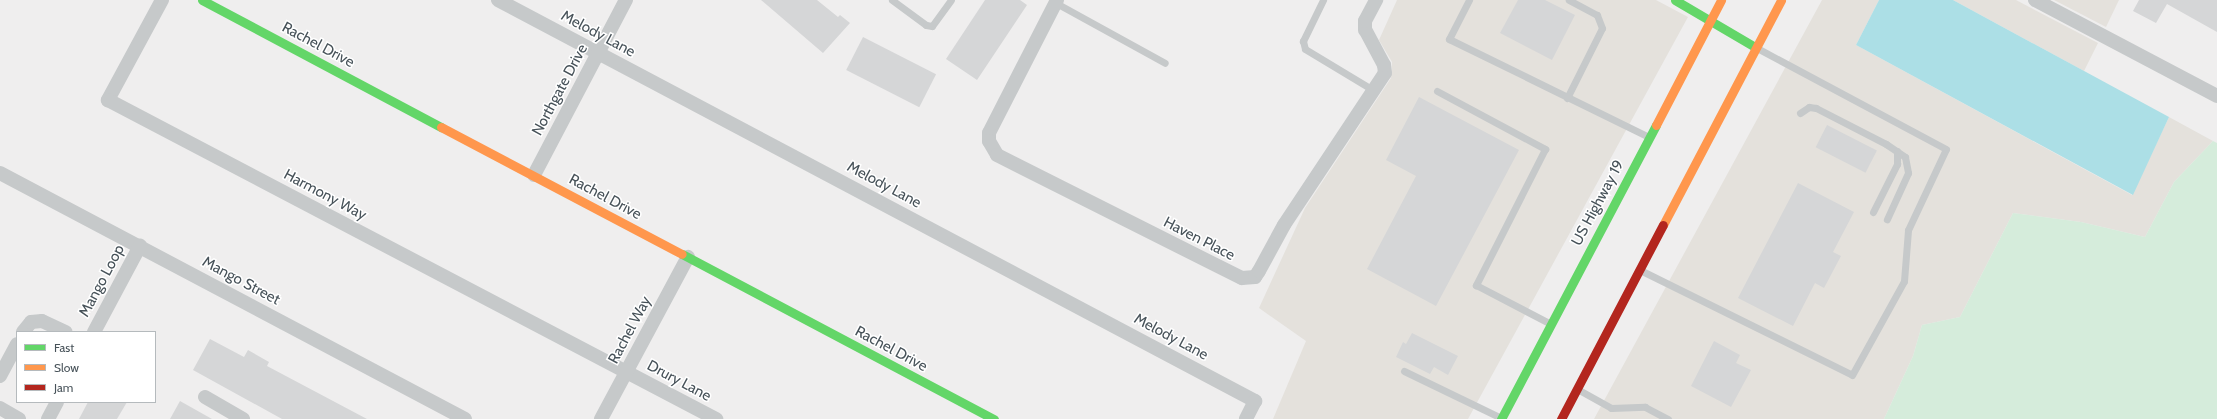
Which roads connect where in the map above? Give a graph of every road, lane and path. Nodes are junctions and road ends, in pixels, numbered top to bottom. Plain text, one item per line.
1 (162, 0) edge
2 (202, 0) edge
3 (498, 0) edge
4 (626, 0) edge
5 (892, 0) edge
6 (951, 0) edge
7 (1323, 0) edge
8 (1376, 0) edge
9 (1469, 0) edge
10 (1569, 0) edge
11 (1675, 0) edge
12 (1721, 0) edge
13 (1781, 0) edge
14 (2035, 0) edge
15 (1057, 2) edge
16 (1711, 19) junction
17 (1755, 47) junction
18 (599, 53) junction
19 (1165, 63) dead end
20 (1373, 90) junction
21 (1436, 91) dead end
22 (2217, 96) edge
23 (1567, 98) junction
24 (1800, 113) dead end
25 (1649, 136) junction
26 (1897, 151) junction
27 (0, 173) edge
28 (534, 175) junction
29 (1873, 212) dead end
30 (1887, 219) dead end
31 (140, 246) junction
32 (688, 257) junction
33 (1640, 269) junction
34 (1551, 324) junction
35 (24, 331) edge
36 (64, 331) edge
37 (95, 331) edge
38 (16, 346) edge
39 (1404, 371) dead end
40 (627, 372) junction
41 (0, 376) edge
42 (1577, 389) junction
43 (205, 397) dead end
44 (56, 403) edge
45 (0, 408) edge
46 (19, 419) edge
47 (48, 419) edge
48 (243, 419) edge
49 (465, 419) edge
50 (601, 419) edge
51 (716, 419) edge
52 (994, 419) edge
53 (1246, 419) edge
54 (1501, 419) edge
55 (1562, 419) edge
56 (1668, 419) edge

1 - 40 street, Harmony Way
2 - 28 main road, Rachel Drive
3 - 18 street, Melody Lane
4 - 18 street, Northgate Drive
5 - 6 lane
7 - 20 lane
8 - 20 street, Haven Place
9 - 23 lane
10 - 23 lane
11 - 16 main road
12 - 16 main road, US Highway 19
13 - 17 main road
14 - 22 street
15 - 19 lane
15 - 20 street, Haven Place
16 - 17 main road
16 - 25 main road, US Highway 19
17 - 33 main road
17 - 33 lane
18 - 28 street, Northgate Drive
18 - 53 street, Melody Lane
21 - 34 lane
23 - 25 lane
24 - 26 lane
25 - 34 main road, US Highway 19
26 - 29 lane
26 - 30 lane
27 - 31 street, Mango Street
28 - 32 main road, Rachel Drive
31 - 37 street, Mango Loop
31 - 49 street, Mango Street
32 - 40 street, Rachel Way
32 - 52 main road, Rachel Drive
33 - 42 main road
34 - 54 main road, US Highway 19
35 - 36 street
38 - 41 street
39 - 54 lane
40 - 50 street, Rachel Way
40 - 51 street, Drury Lane
42 - 55 main road
42 - 56 lane
43 - 48 street
44 - 47 street
45 - 46 street

